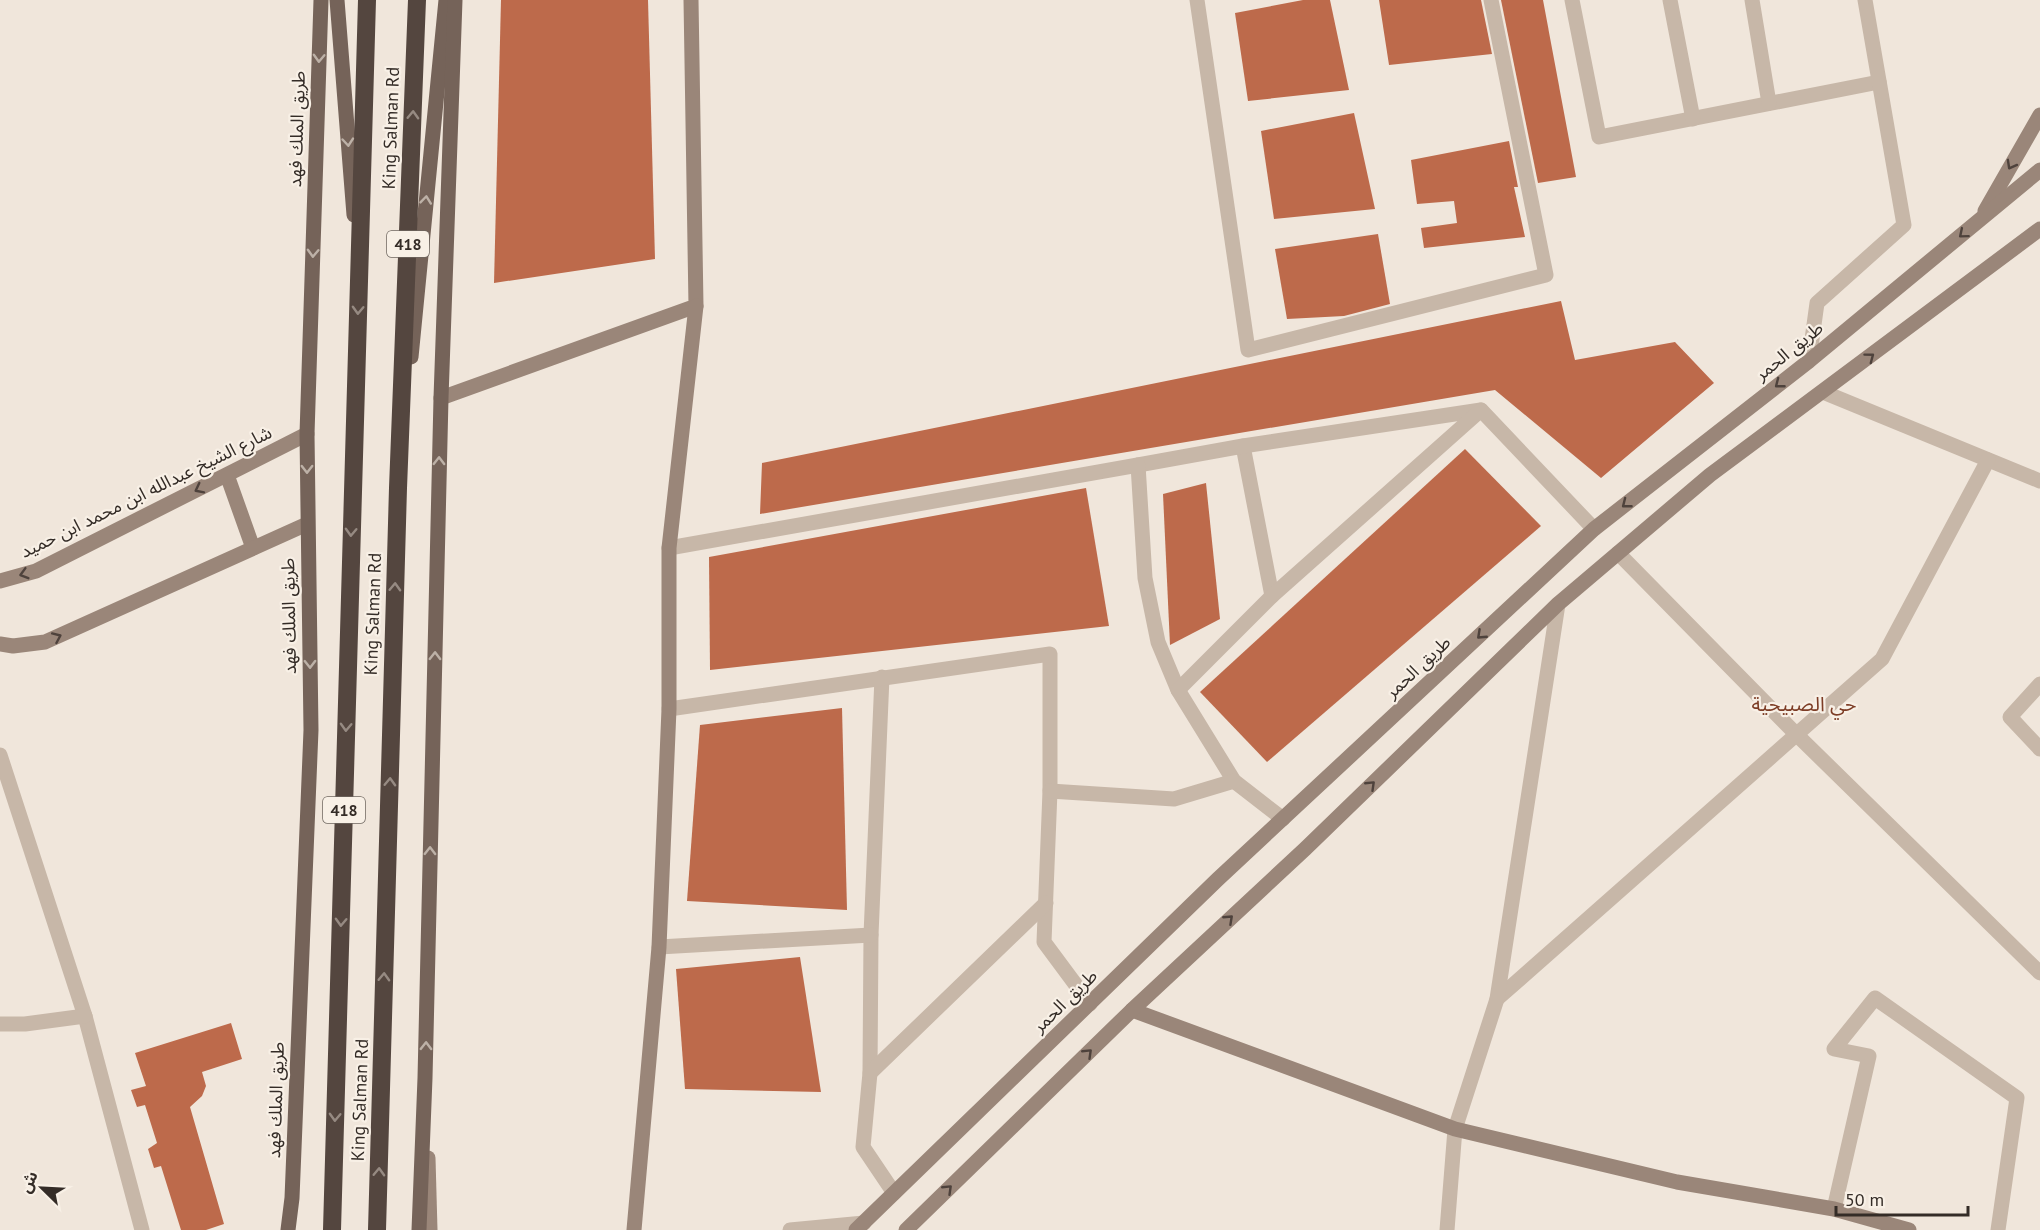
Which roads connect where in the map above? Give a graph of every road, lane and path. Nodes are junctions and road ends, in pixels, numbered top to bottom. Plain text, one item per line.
1 (321, 0) edge
2 (337, 0) edge
3 (368, 0) edge
4 (417, 0) edge
5 (446, 0) edge
6 (456, 0) edge
7 (691, 0) edge
8 (1197, 0) edge
9 (1491, 0) edge
10 (1572, 0) edge
11 (1670, 0) edge
12 (1752, 0) edge
13 (1865, 0) edge
14 (1879, 82) junction
15 (1769, 103) junction
16 (2040, 114) edge
17 (1693, 119) junction
18 (2040, 170) edge
19 (1981, 219) junction
20 (2040, 229) edge
21 (359, 277) junction
22 (696, 306) junction
23 (1809, 361) junction
24 (1823, 392) junction
25 (441, 398) junction
26 (1480, 411) junction
27 (307, 435) junction
28 (1244, 446) junction
29 (1988, 460) junction
30 (1138, 465) junction
31 (227, 475) junction
32 (2040, 481) edge
33 (398, 488) junction
34 (307, 524) junction
35 (1594, 530) junction
36 (253, 548) junction
37 (669, 548) junction
38 (1618, 553) junction
39 (0, 581) edge
40 (1272, 596) junction
41 (1558, 604) junction
42 (0, 644) edge
43 (882, 677) junction
44 (2040, 684) edge
45 (1178, 690) junction
46 (669, 708) junction
47 (1797, 735) junction
48 (2040, 750) edge
49 (0, 755) edge
50 (1234, 781) junction
51 (1050, 791) junction
52 (1283, 819) junction
53 (1046, 903) junction
54 (871, 935) junction
55 (659, 947) junction
56 (2040, 973) edge
57 (1497, 999) junction
58 (1090, 1004) junction
59 (1132, 1010) junction
60 (85, 1016) junction
61 (0, 1024) edge
62 (870, 1073) junction
63 (425, 1078) junction
64 (1455, 1129) junction
65 (894, 1194) junction
66 (292, 1198) junction
67 (1834, 1209) junction
68 (860, 1226) edge
69 (142, 1230) edge
70 (288, 1230) edge
71 (294, 1230) edge
72 (332, 1230) edge
73 (377, 1230) edge
74 (410, 1230) edge
75 (419, 1230) edge
76 (430, 1230) edge
77 (634, 1230) edge
78 (790, 1230) edge
79 (906, 1230) edge
80 (1447, 1230) edge
81 (1909, 1230) edge
82 (1998, 1230) edge

1 -> 27 main road, طريق الملك فهد
2 -> 21 main road
3 - 21 highway, King Salman Rd / 418
33 -> 4 highway, King Salman Rd / 418
33 -> 5 main road
6 - 25 main road
7 - 22 street
8 - 9 street
10 - 17 street
11 - 17 street
12 - 15 street
13 - 14 street
14 - 15 street
14 - 23 street
15 - 17 street
16 -> 19 street
18 - 19 street, طريق الحمر
19 -> 23 street, طريق الحمر
24 -> 20 street
21 -> 72 highway, King Salman Rd / 418
22 - 25 street
22 - 37 street
23 -> 35 street, طريق الحمر
24 - 29 street
24 - 38 street
63 -> 25 main road
26 - 28 street
26 - 35 street
26 - 40 street
27 - 31 street, شارع الشيخ عبدالله ابن محمد ابن حميد
27 -> 34 main road, طريق الملك فهد
28 - 30 street
28 - 40 street
29 - 32 street
29 - 47 street
30 - 37 street
30 - 45 street
31 - 36 street
31 -> 39 street, شارع الشيخ عبدالله ابن محمد ابن حميد
73 -> 33 highway, King Salman Rd / 418
34 - 36 street
34 -> 66 main road, طريق الملك فهد
35 -> 52 street, طريق الحمر
42 -> 36 street
37 - 46 street
38 - 41 street
38 - 47 street
40 - 45 street
41 - 57 street
59 -> 41 street
43 - 46 street
43 - 51 street
43 - 54 street
44 - 48 street
45 - 50 street
46 - 55 street
47 - 56 street
47 - 57 street
49 - 60 street
50 - 51 street
50 - 52 street
51 - 53 street
52 - 58 street, طريق الحمر
53 - 58 street
53 - 62 street
54 - 55 street
54 - 62 street
55 - 77 street
57 - 64 street
58 - 65 street, طريق الحمر
59 - 64 street
79 -> 59 street
60 - 61 street
60 - 69 street
62 - 65 street
63 - 74 main road
63 - 75 main road
63 - 76 street
64 - 67 street
64 - 80 street
65 - 68 street, طريق الحمر
66 - 70 main road, طريق الملك فهد
66 - 71 main road
67 - 81 street
67 - 82 street
68 - 78 street

